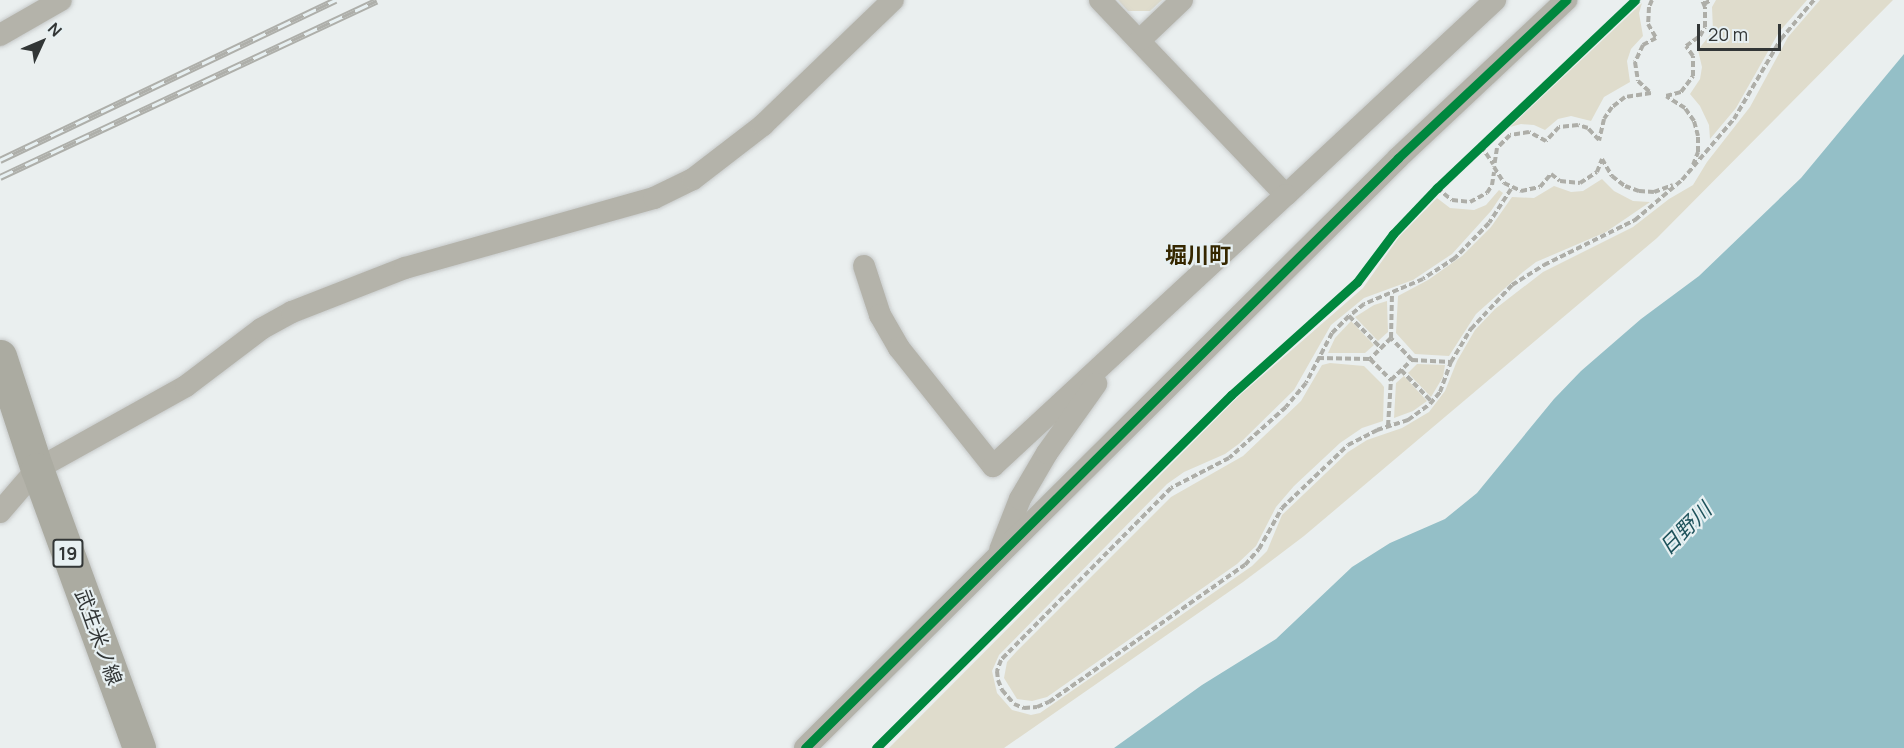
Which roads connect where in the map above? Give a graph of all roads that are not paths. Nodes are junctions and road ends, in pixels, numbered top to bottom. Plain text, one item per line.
1 (62, 0) edge
2 (893, 0) edge
3 (1100, 0) edge
4 (1182, 0) edge
5 (1495, 0) edge
6 (1566, 0) edge
7 (0, 35) edge
8 (1140, 40) junction
9 (1286, 195) junction
10 (864, 266) dead end
11 (1136, 334) junction
12 (0, 356) edge
13 (37, 468) junction
14 (0, 512) edge
15 (997, 557) junction
16 (139, 748) edge
17 (805, 748) edge

1 - 7 street
2 - 13 street
3 - 8 street
4 - 8 street
5 - 9 street
6 - 15 street
8 - 9 street
9 - 11 street
10 - 11 street
11 - 15 street
12 - 13 main road, 武生米ノ線 / 19
13 - 14 street
13 - 16 main road, 武生米ノ線 / 19
15 - 17 street

